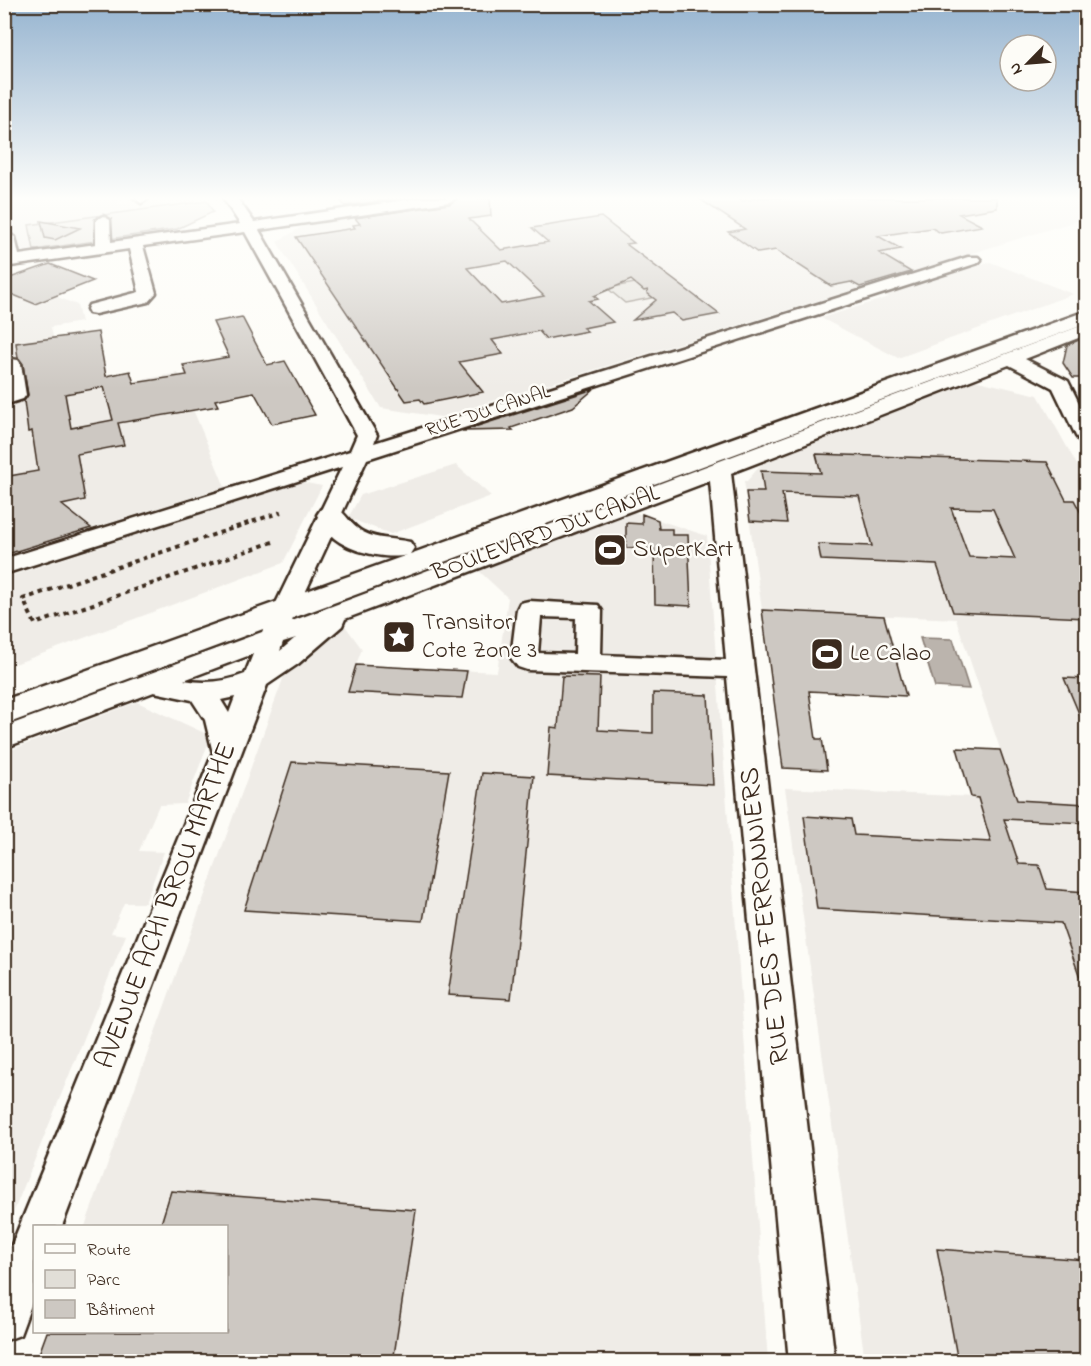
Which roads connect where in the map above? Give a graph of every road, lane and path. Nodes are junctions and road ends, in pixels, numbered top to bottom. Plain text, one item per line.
1 (140, 262) edge
2 (269, 262) edge
3 (967, 262) edge
4 (1086, 301) edge
5 (94, 309) dead end
6 (1086, 317) edge
7 (1086, 329) edge
8 (1011, 359) junction
9 (4, 363) edge
10 (4, 399) edge
11 (1086, 436) edge
12 (359, 452) junction
13 (720, 471) junction
14 (281, 512) dead end
15 (331, 515) junction
16 (273, 542) dead end
17 (400, 549) junction
18 (4, 567) edge
19 (351, 606) junction
20 (283, 612) junction
21 (588, 662) dead end
22 (740, 669) junction
23 (151, 682) junction
24 (254, 684) junction
25 (4, 691) edge
26 (201, 692) junction
27 (4, 713) edge
28 (4, 738) edge
29 (227, 753) junction
30 (42, 1225) edge
31 (33, 1246) edge
32 (4, 1319) edge
33 (812, 1362) edge

1 - 5 street
2 - 12 street, AVENUE ACHI BROU MARTHE
3 - 12 street, RUE DU CANAL
4 - 17 main road, BOULEVARD DU CANAL
6 - 20 main road, BOULEVARD DU CANAL
7 - 8 street, BOULEVARD DU CANAL
8 - 11 street
8 - 13 street, BOULEVARD DU CANAL
9 - 10 street
12 - 15 street, AVENUE ACHI BROU MARTHE
12 - 18 street, RUE DU CANAL
13 - 19 street, BOULEVARD DU CANAL
13 - 22 street, RUE DES FERRONNIERS
14 - 16 path
15 - 17 main road
15 - 20 street, AVENUE ACHI BROU MARTHE
17 - 20 main road, BOULEVARD DU CANAL
19 - 20 street, BOULEVARD DU CANAL
19 - 24 street
20 - 23 street, BOULEVARD DU CANAL
20 - 24 street, AVENUE ACHI BROU MARTHE
20 - 25 main road, BOULEVARD DU CANAL
20 - 27 main road, BOULEVARD DU CANAL
21 - 22 street
22 - 33 street, RUE DES FERRONNIERS
23 - 26 street
23 - 28 street, BOULEVARD DU CANAL
24 - 26 street
24 - 29 street, AVENUE ACHI BROU MARTHE
26 - 29 street
29 - 30 street, AVENUE ACHI BROU MARTHE
31 - 32 street

